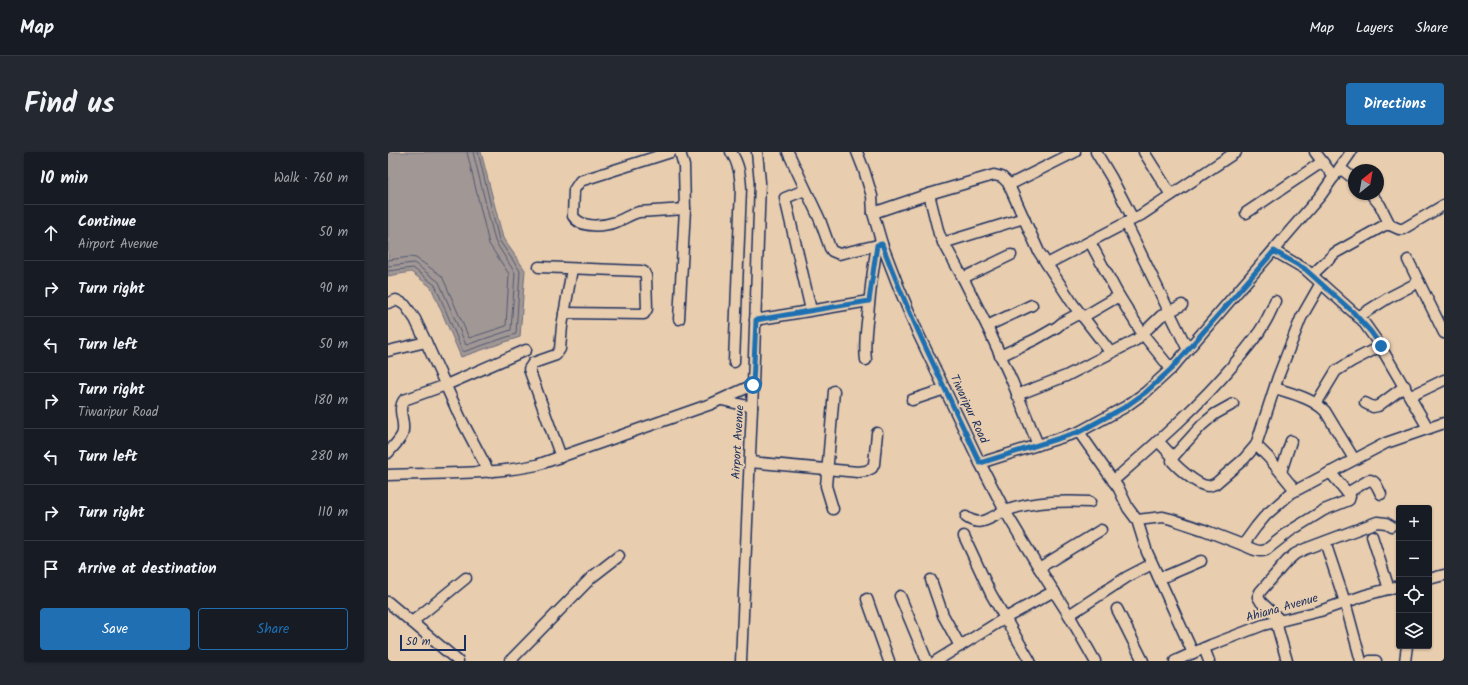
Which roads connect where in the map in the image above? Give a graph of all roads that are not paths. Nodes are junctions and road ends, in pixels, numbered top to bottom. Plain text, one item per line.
1 (671, 152) edge
2 (680, 152) edge
3 (731, 152) edge
4 (757, 152) edge
5 (788, 152) edge
6 (857, 152) edge
7 (1075, 152) edge
8 (1096, 152) edge
9 (1144, 152) edge
10 (1236, 152) edge
11 (1315, 152) edge
12 (1351, 152) edge
13 (654, 155) edge
14 (1222, 156) edge
15 (1322, 162) junction
16 (1340, 168) junction
17 (1348, 174) edge
18 (1334, 177) junction
19 (1009, 185) junction
20 (805, 190) junction
21 (929, 194) junction
22 (1171, 195) junction
23 (1375, 200) edge
24 (1444, 205) edge
25 (685, 209) junction
26 (873, 213) junction
27 (1246, 213) dead end
28 (1024, 218) junction
29 (1129, 221) junction
30 (1390, 225) junction
31 (1090, 242) junction
32 (943, 243) junction
33 (879, 245) junction
34 (1274, 251) junction
35 (1011, 255) dead end
36 (1408, 260) dead end
37 (1047, 264) junction
38 (539, 267) dead end
39 (572, 269) junction
40 (1312, 275) junction
41 (963, 278) junction
42 (1419, 282) junction
43 (1321, 283) junction
44 (1119, 296) junction
45 (869, 301) junction
46 (1275, 301) dead end
47 (388, 303) edge
48 (1032, 305) dead end
49 (1182, 305) dead end
50 (811, 310) junction
51 (1170, 311) junction
52 (564, 313) junction
53 (1083, 317) junction
54 (1358, 317) junction
55 (679, 319) dead end
56 (756, 320) junction
57 (987, 326) junction
58 (1142, 333) junction
59 (1444, 333) edge
60 (426, 342) junction
61 (1381, 346) junction
62 (526, 350) dead end
63 (1188, 350) junction
64 (388, 351) edge
65 (1111, 353) junction
66 (1000, 356) junction
67 (866, 360) dead end
68 (734, 362) dead end
69 (1171, 369) junction
70 (1444, 380) edge
71 (446, 385) junction
72 (753, 385) junction
73 (1405, 386) junction
74 (1275, 388) junction
75 (945, 389) junction
76 (834, 392) dead end
77 (1017, 394) junction
78 (1411, 396) junction
79 (722, 400) junction
80 (912, 400) dead end
81 (1365, 403) dead end
82 (1233, 404) dead end
83 (1316, 404) junction
84 (752, 406) junction
85 (1444, 423) edge
86 (1428, 428) junction
87 (1079, 432) junction
88 (877, 433) dead end
89 (1158, 441) junction
90 (1291, 441) dead end
91 (1038, 445) junction
92 (1256, 445) junction
93 (388, 453) edge
94 (560, 457) junction
95 (1173, 457) junction
96 (1354, 459) junction
97 (750, 462) junction
98 (980, 463) junction
99 (826, 470) junction
100 (489, 472) junction
101 (1281, 472) junction
102 (1330, 472) junction
103 (388, 475) edge
104 (1114, 481) junction
105 (1296, 490) junction
106 (1347, 493) junction
107 (1381, 494) dead end
108 (1090, 502) dead end
109 (833, 509) dead end
110 (1005, 511) junction
111 (966, 517) dead end
112 (1137, 520) junction
113 (1390, 526) dead end
114 (1101, 530) dead end
115 (964, 536) dead end
116 (1372, 536) dead end
117 (1325, 542) junction
118 (1243, 545) junction
119 (619, 556) dead end
120 (1201, 561) dead end
121 (1152, 564) junction
122 (1039, 568) junction
123 (1444, 575) edge
124 (1158, 576) junction
125 (466, 578) dead end
126 (1432, 578) edge
127 (931, 580) dead end
128 (1394, 588) edge
129 (1054, 591) junction
130 (900, 596) dead end
131 (866, 599) dead end
132 (388, 602) edge
133 (1345, 602) junction
134 (1117, 609) dead end
135 (1069, 615) junction
136 (1005, 619) junction
137 (412, 622) junction
138 (1278, 622) junction
139 (960, 646) junction
140 (1204, 648) junction
141 (1407, 649) edge
142 (1193, 653) junction
143 (458, 661) edge
144 (510, 661) edge
145 (741, 661) edge
146 (889, 661) edge
147 (927, 661) edge
148 (936, 661) edge
149 (1028, 661) edge
150 (1095, 661) edge
151 (1143, 661) edge
152 (1175, 661) edge
153 (1209, 661) edge
154 (1287, 661) edge
155 (1360, 661) edge
156 (1370, 661) edge
157 (1376, 661) edge
158 (1405, 661) edge

1 - 13 street
2 - 25 street
3 - 68 street
4 - 56 street, Airport Avenue
5 - 20 street
6 - 26 street, Tiwaripur Road
7 - 19 street
8 - 29 street
9 - 22 street
10 - 14 street
11 - 15 street
12 - 16 street
13 - 25 street
14 - 22 street
15 - 18 street
15 - 27 street
16 - 17 street
16 - 18 street
18 - 34 street
19 - 21 street
19 - 28 street
20 - 33 street
20 - 50 street
21 - 26 street
21 - 32 street
22 - 29 street
23 - 30 street
24 - 30 street
25 - 55 street
26 - 33 street, Tiwaripur Road
28 - 32 street
28 - 37 street
29 - 31 street
29 - 51 street
30 - 40 street
31 - 37 street
31 - 44 street
32 - 41 street
33 - 45 street
33 - 75 street, Tiwaripur Road
34 - 40 street
34 - 63 street
35 - 41 street
36 - 42 street
37 - 53 street
38 - 39 street
39 - 52 street
39 - 52 street
40 - 43 street
41 - 57 street
42 - 54 street
42 - 59 street
43 - 54 street
43 - 74 street
44 - 53 street
44 - 58 street
45 - 50 street
45 - 67 street
46 - 89 street
47 - 60 street
48 - 57 street
49 - 51 street
50 - 56 street
51 - 58 street
51 - 63 street
52 - 94 street
53 - 65 street
53 - 66 street
54 - 61 street
56 - 72 street, Airport Avenue
57 - 66 street
58 - 65 street
58 - 69 street
60 - 64 street
60 - 71 street
61 - 73 street
61 - 83 street
62 - 71 street
63 - 69 street
65 - 77 street
66 - 77 street
69 - 87 street
70 - 78 street
71 - 93 street
71 - 100 street
72 - 79 street
72 - 84 street, Airport Avenue
73 - 78 street
73 - 81 street
74 - 83 street
74 - 92 street
75 - 80 street
75 - 98 street, Tiwaripur Road
76 - 99 street
77 - 91 street
78 - 86 street
79 - 84 street
79 - 94 street
82 - 95 street
83 - 96 street
84 - 97 street, Airport Avenue
85 - 86 street
86 - 96 street
87 - 91 street
87 - 104 street
88 - 99 street
89 - 95 street
89 - 104 street
90 - 101 street
91 - 98 street
92 - 95 street
92 - 101 street
94 - 100 street
96 - 102 street
97 - 99 street
97 - 145 street, Airport Avenue
98 - 110 street, Tiwaripur Road
99 - 109 street
100 - 103 street
101 - 105 street
102 - 105 street
102 - 106 street
104 - 112 street
105 - 118 street
106 - 107 street
106 - 118 street
108 - 110 street
110 - 111 street
110 - 122 street, Tiwaripur Road
112 - 118 street
112 - 121 street
113 - 117 street
114 - 122 street
115 - 136 street
116 - 128 street
117 - 133 street
117 - 138 street
119 - 144 street
120 - 124 street
121 - 124 street
121 - 135 street
122 - 129 street, Tiwaripur Road
123 - 126 street
124 - 142 street
125 - 137 street
127 - 139 street
128 - 133 street, Ahiana Avenue
129 - 135 street, Tiwaripur Road
129 - 136 street
130 - 147 street
131 - 146 street
132 - 137 street
133 - 138 street, Ahiana Avenue
133 - 155 street
134 - 151 street
135 - 150 street, Tiwaripur Road
136 - 139 street
136 - 149 street
137 - 143 street
138 - 140 street, Ahiana Avenue
138 - 154 street
139 - 148 street
140 - 142 street, Ahiana Avenue
140 - 153 street
141 - 158 street
142 - 152 street, Ahiana Avenue
156 - 157 street

